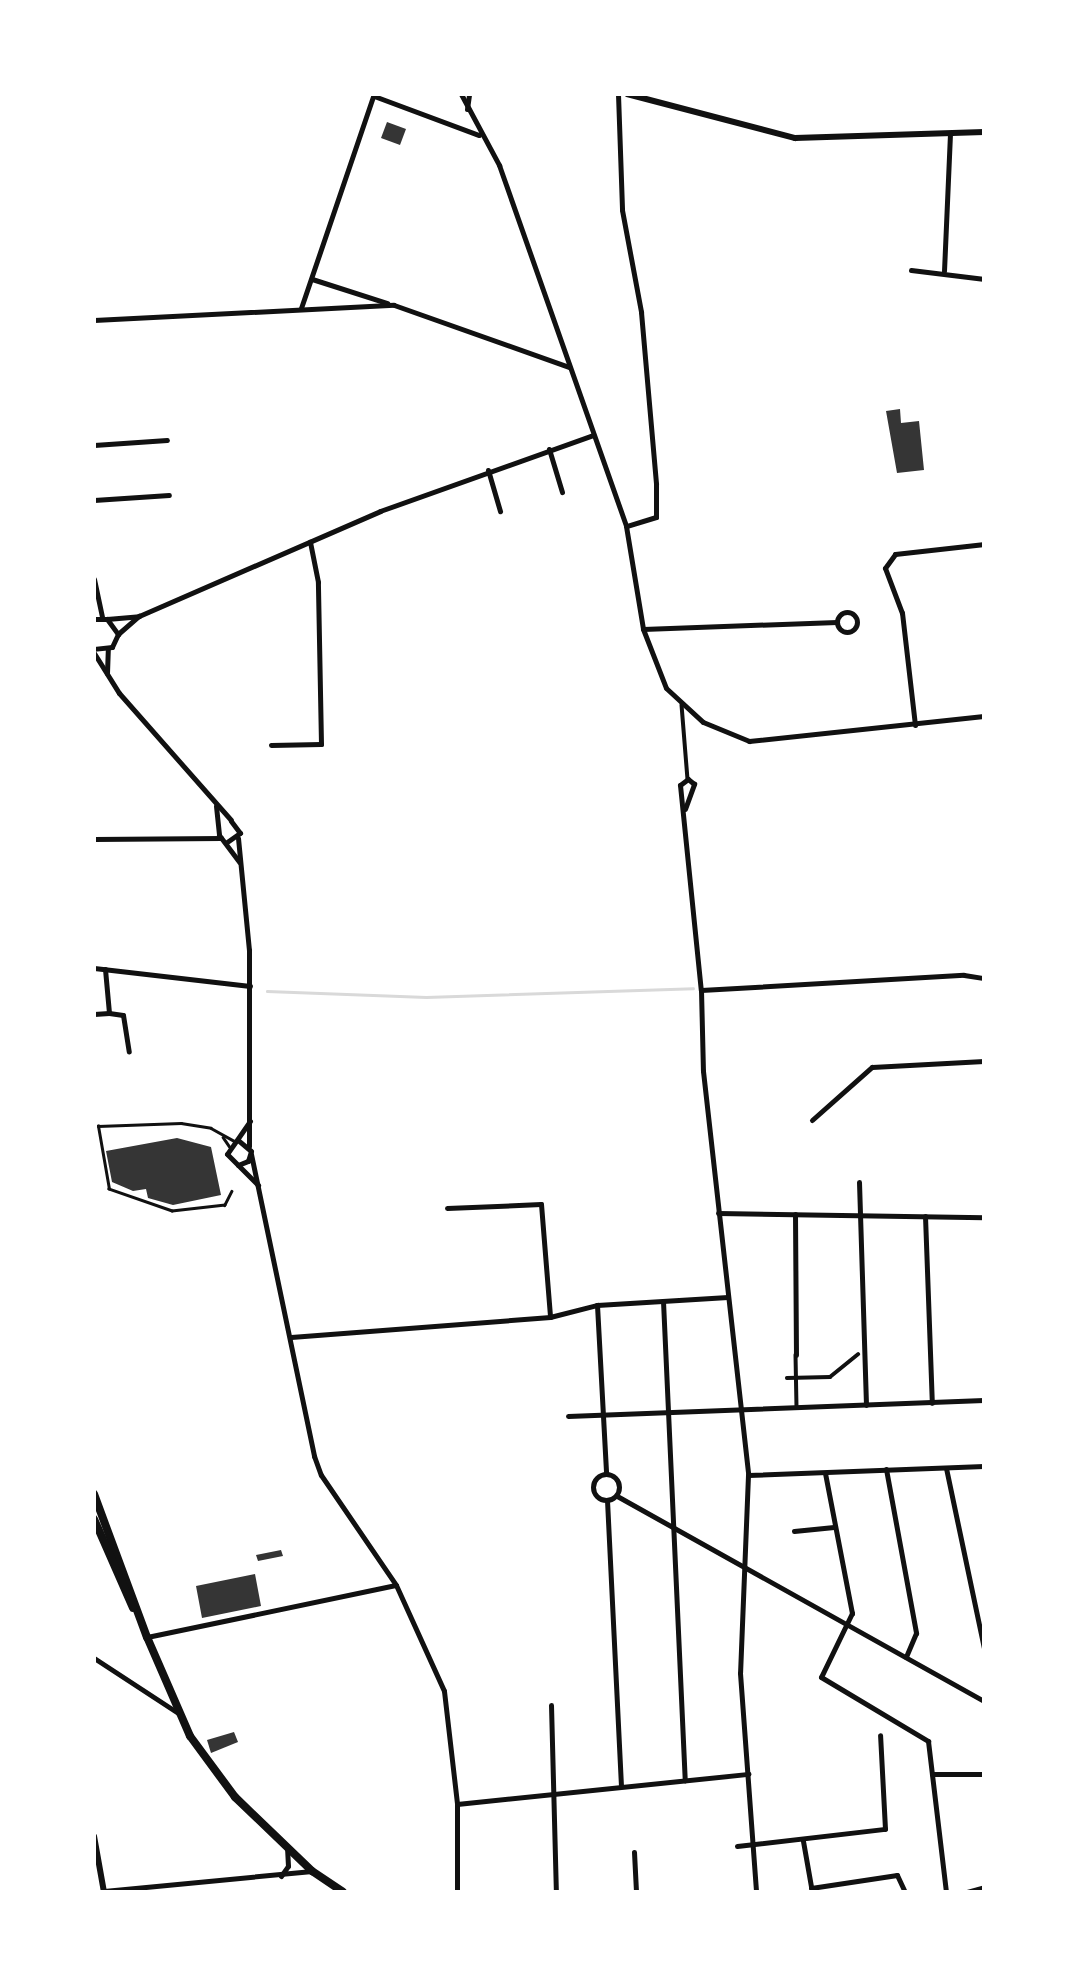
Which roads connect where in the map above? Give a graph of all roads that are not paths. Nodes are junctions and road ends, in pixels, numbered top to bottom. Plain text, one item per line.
1 (468, 94) edge
2 (618, 94) edge
3 (627, 94) edge
4 (374, 95) edge
5 (460, 96) edge
6 (467, 108) junction
7 (984, 132) edge
8 (950, 134) junction
9 (480, 136) junction
10 (911, 270) dead end
11 (944, 271) junction
12 (312, 279) junction
13 (984, 279) edge
14 (394, 305) junction
15 (301, 308) junction
16 (94, 320) edge
17 (569, 367) junction
18 (593, 435) junction
19 (167, 440) dead end
20 (94, 445) edge
21 (549, 449) junction
22 (488, 470) junction
23 (562, 492) dead end
24 (169, 495) dead end
25 (94, 500) edge
26 (500, 511) dead end
27 (626, 526) junction
28 (310, 542) junction
29 (984, 544) edge
30 (94, 579) edge
31 (96, 606) edge
32 (139, 616) junction
33 (105, 618) junction
34 (94, 619) edge
35 (837, 622) dead end
36 (643, 629) junction
37 (118, 634) junction
38 (108, 649) junction
39 (94, 651) edge
40 (107, 673) junction
41 (682, 705) junction
42 (984, 716) edge
43 (915, 725) junction
44 (271, 745) dead end
45 (688, 779) junction
46 (215, 803) junction
47 (685, 809) junction
48 (231, 820) junction
49 (220, 827) junction
50 (206, 836) junction
51 (238, 838) junction
52 (94, 839) edge
53 (224, 840) junction
54 (240, 864) junction
55 (94, 968) edge
56 (105, 970) junction
57 (984, 978) edge
58 (250, 986) junction
59 (702, 989) junction
60 (109, 1013) junction
61 (94, 1014) edge
62 (129, 1052) dead end
63 (984, 1061) edge
64 (251, 1118) junction
65 (812, 1120) dead end
66 (221, 1134) junction
67 (236, 1141) junction
68 (229, 1146) junction
69 (249, 1146) junction
70 (251, 1154) junction
71 (238, 1165) junction
72 (859, 1182) dead end
73 (260, 1188) junction
74 (232, 1191) dead end
75 (447, 1209) dead end
76 (718, 1213) junction
77 (795, 1214) junction
78 (859, 1215) junction
79 (925, 1216) junction
80 (984, 1217) edge
81 (729, 1297) junction
82 (663, 1301) junction
83 (597, 1305) junction
84 (550, 1317) junction
85 (291, 1338) junction
86 (796, 1354) joint
87 (858, 1354) dead end
88 (787, 1377) dead end
89 (797, 1377) junction
90 (984, 1400) edge
91 (932, 1403) junction
92 (866, 1405) junction
93 (797, 1408) junction
94 (738, 1409) junction
95 (668, 1412) junction
96 (601, 1415) junction
97 (568, 1416) dead end
98 (984, 1466) edge
99 (946, 1468) junction
100 (886, 1469) junction
101 (825, 1473) junction
102 (606, 1474) junction
103 (748, 1475) junction
104 (94, 1494) edge
105 (617, 1496) junction
106 (607, 1500) junction
107 (94, 1519) edge
108 (834, 1527) junction
109 (673, 1528) junction
110 (794, 1531) dead end
111 (747, 1568) junction
112 (396, 1585) junction
113 (142, 1626) junction
114 (849, 1626) junction
115 (146, 1637) junction
116 (984, 1648) edge
117 (906, 1657) junction
118 (94, 1658) edge
119 (984, 1701) edge
120 (551, 1705) dead end
121 (178, 1713) junction
122 (880, 1735) dead end
123 (748, 1774) junction
124 (932, 1774) junction
125 (984, 1774) edge
126 (685, 1780) junction
127 (621, 1786) junction
128 (554, 1795) junction
129 (457, 1804) junction
130 (94, 1836) edge
131 (803, 1841) junction
132 (756, 1844) junction
133 (286, 1846) junction
134 (737, 1846) dead end
135 (634, 1853) dead end
136 (312, 1871) junction
137 (281, 1876) junction
138 (984, 1880) edge
139 (980, 1887) edge
140 (811, 1890) edge
141 (104, 1891) edge
142 (967, 1891) edge
143 (343, 1892) edge
144 (457, 1892) edge
145 (556, 1892) edge
146 (636, 1892) edge
147 (756, 1892) edge
148 (905, 1892) edge
149 (946, 1892) edge

1 - 6 street
2 - 27 street
3 - 8 street
4 - 9 street
4 - 12 street
5 - 6 street
6 - 9 street
7 - 8 street
8 - 11 street
9 - 17 street
10 - 11 street
11 - 13 street
12 - 14 street
12 - 15 street
14 - 15 street
14 - 17 street
15 - 16 street
17 - 18 street
18 - 21 street
18 - 27 street
19 - 20 street
21 - 22 street
21 - 23 street
22 - 26 street
22 - 28 street
24 - 25 street
27 - 36 street
28 - 32 street
28 - 44 street
29 - 43 street
30 - 31 street
31 - 33 street
32 - 33 street
32 - 37 street
33 - 34 street
33 - 37 street
35 - 36 street
36 - 41 street
37 - 38 street
38 - 39 street
38 - 40 street
39 - 40 street
40 - 46 street
41 - 43 street
41 - 45 street
42 - 43 street
45 - 47 street
45 - 47 street
46 - 48 street
46 - 49 street
47 - 59 street
48 - 49 street
48 - 51 street
49 - 50 street
49 - 53 street
50 - 52 street
50 - 53 street
51 - 53 street
51 - 54 street
53 - 54 street
54 - 58 street
55 - 56 street
56 - 58 street
56 - 60 street
57 - 59 street
58 - 64 street
59 - 76 street
60 - 61 street
60 - 62 street
63 - 65 street
64 - 67 street
64 - 69 street
66 - 67 lane
66 - 68 lane
66 - 74 lane
67 - 68 street
67 - 69 street
68 - 71 street
69 - 70 street
70 - 71 street
70 - 73 street
71 - 73 street
72 - 78 street
73 - 85 street
75 - 84 street
76 - 77 street
76 - 81 street
77 - 78 street
77 - 86 street
78 - 79 street
78 - 92 street
79 - 80 street
79 - 91 street
81 - 82 street
81 - 94 street
82 - 83 street
82 - 95 street
83 - 84 street
83 - 96 street
84 - 85 street
85 - 112 street
86 - 89 street
87 - 89 street
88 - 89 street
89 - 93 street
90 - 91 street
91 - 92 street
92 - 93 street
93 - 94 street
94 - 95 street
94 - 103 street
95 - 96 street
95 - 109 street
96 - 97 street
96 - 102 street
98 - 99 street
99 - 100 street
99 - 116 street
100 - 101 street
100 - 117 street
101 - 103 street
101 - 108 street
102 - 105 street
102 - 106 street
103 - 111 street
104 - 113 main road
105 - 106 street
105 - 109 street
106 - 127 street
107 - 113 main road
108 - 110 street
108 - 114 street
109 - 111 street
109 - 126 street
111 - 114 street
111 - 123 street
112 - 115 street
112 - 129 street
113 - 115 main road
114 - 117 street
114 - 124 street
115 - 121 main road
117 - 119 street
118 - 121 street
120 - 128 street
121 - 133 main road
122 - 131 street
123 - 126 street
123 - 132 street
124 - 125 street
124 - 149 street
126 - 127 street
127 - 128 street
128 - 129 street
128 - 145 street
129 - 144 street
130 - 141 street
131 - 132 street
131 - 140 street
132 - 134 street
132 - 147 street
133 - 136 main road
133 - 137 street
135 - 146 street
136 - 137 street
136 - 143 main road
137 - 141 street
138 - 139 street
139 - 142 street
140 - 148 street

